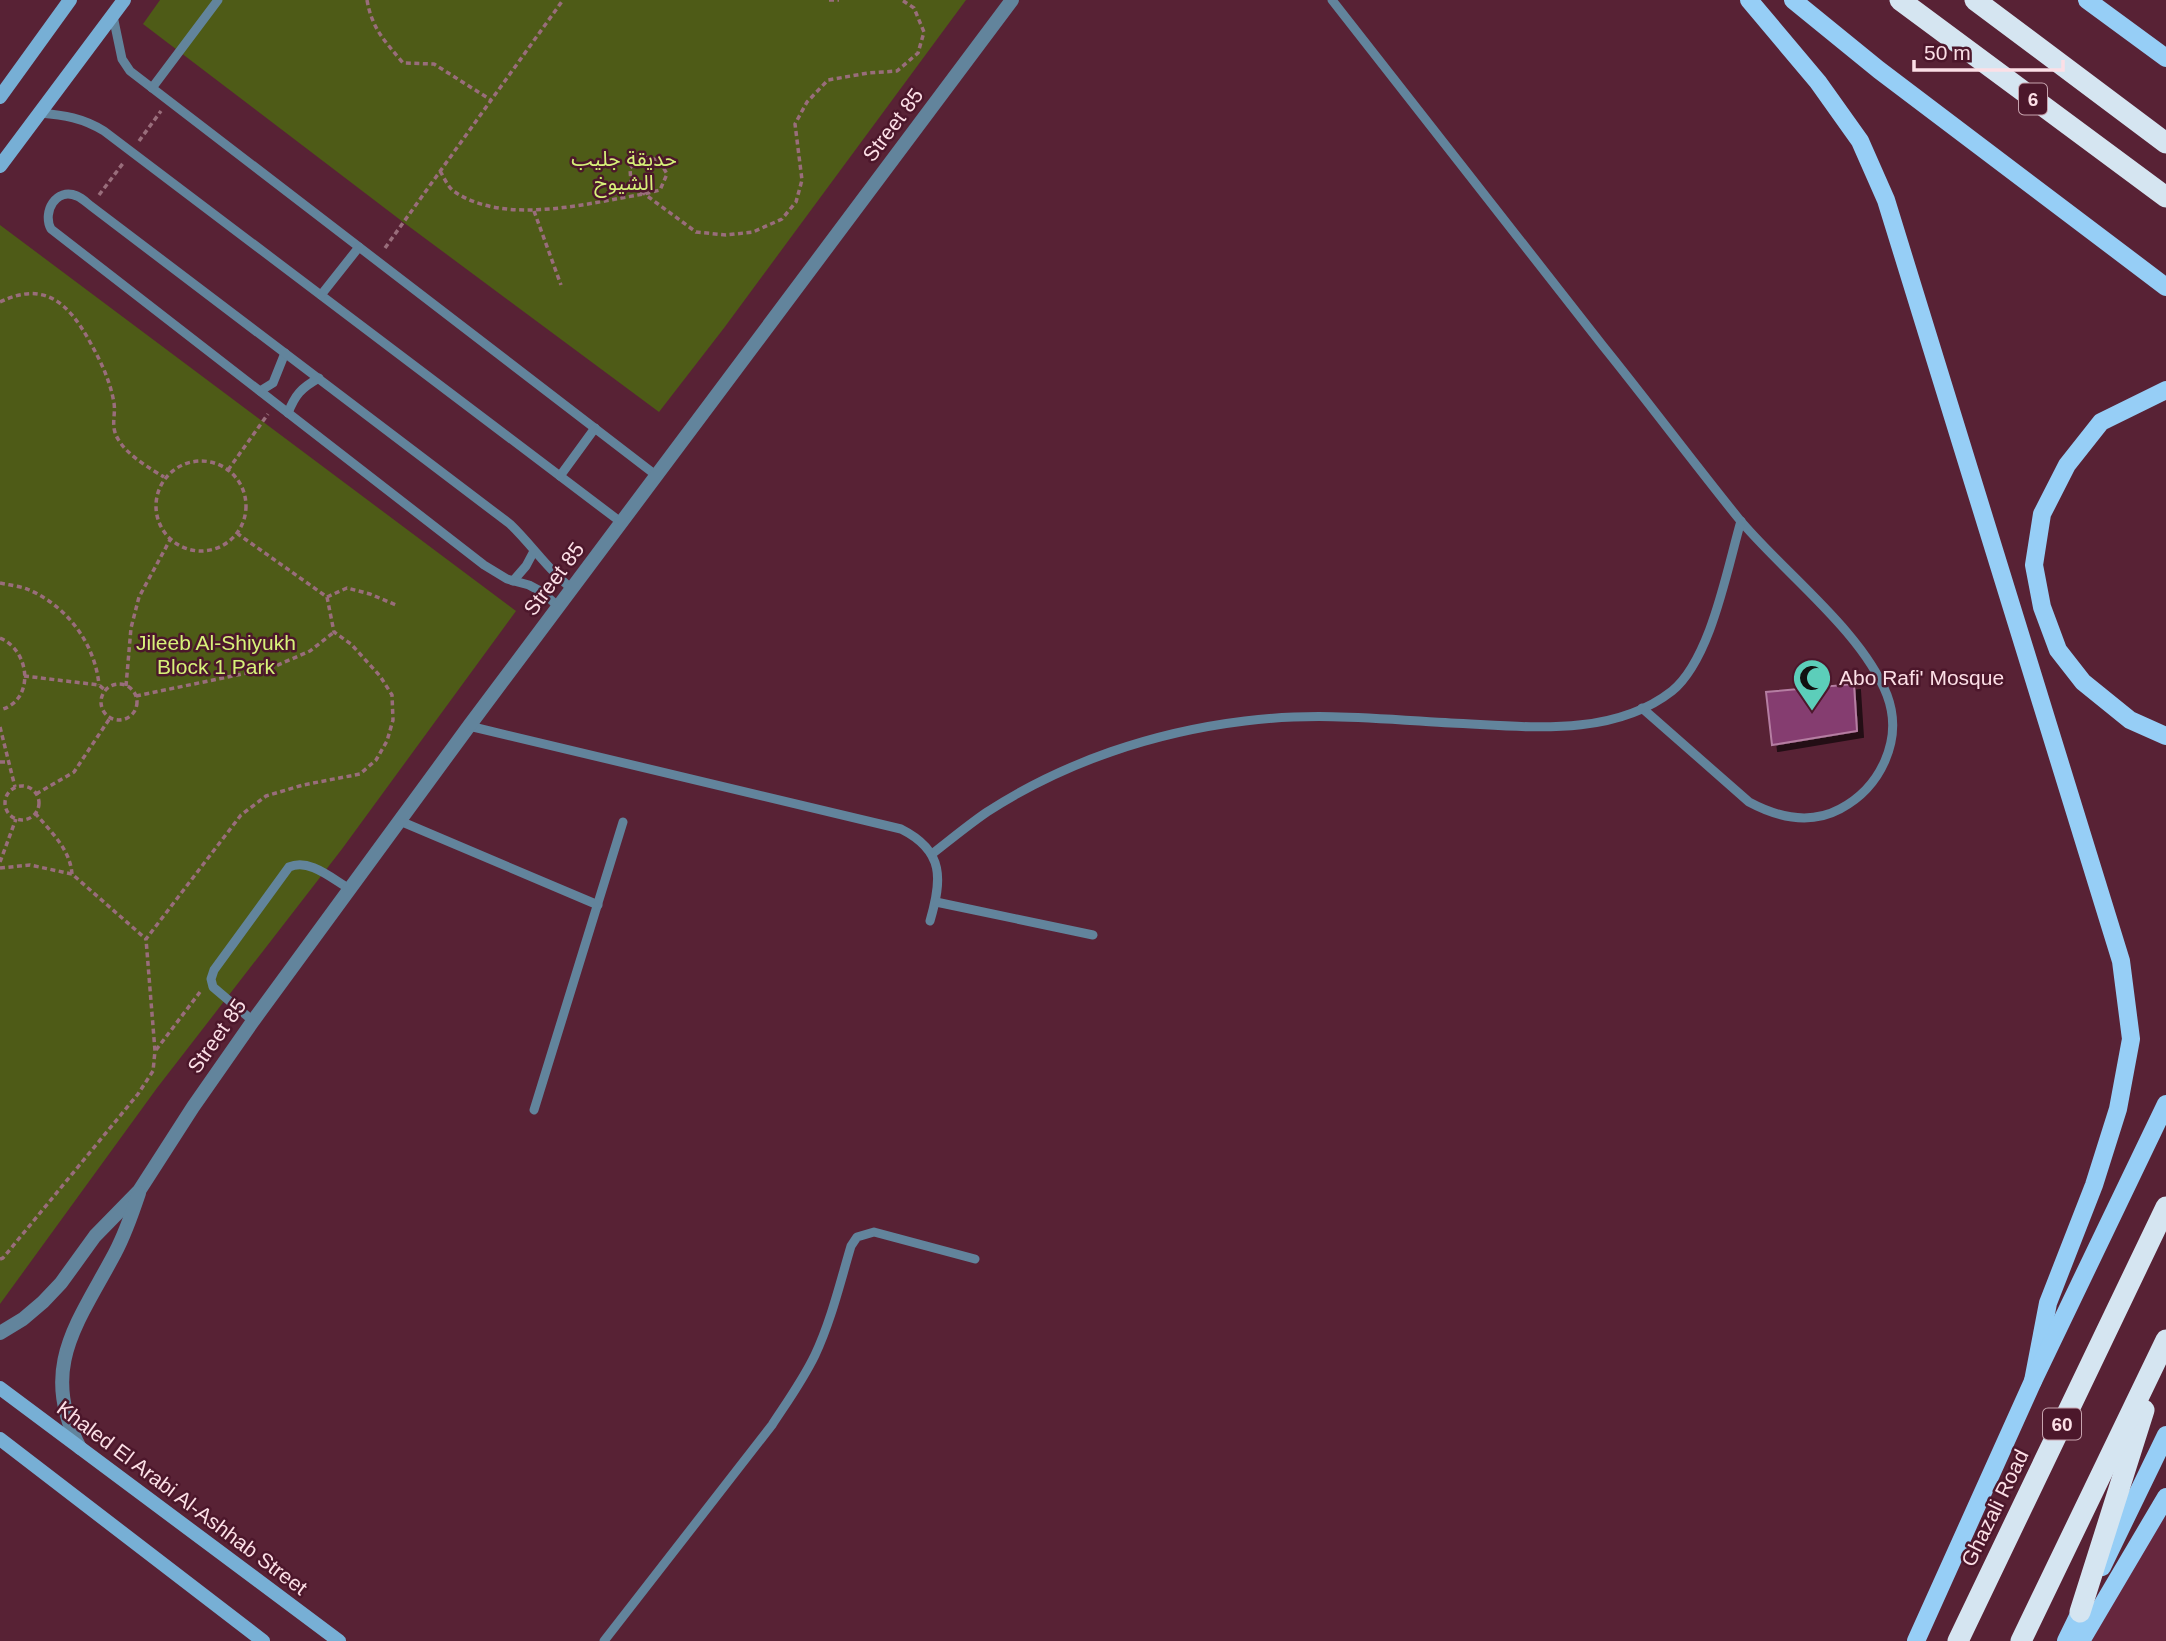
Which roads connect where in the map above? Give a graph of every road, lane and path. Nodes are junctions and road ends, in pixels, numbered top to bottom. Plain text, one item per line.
1 (70, 0) edge
2 (124, 0) edge
3 (218, 0) edge
4 (367, 0) edge
5 (564, 0) edge
6 (829, 0) edge
7 (839, 0) edge
8 (902, 0) edge
9 (1012, 0) edge
10 (1332, 0) edge
11 (1749, 0) edge
12 (1793, 0) edge
13 (1900, 0) edge
14 (1975, 0) edge
15 (2087, 0) edge
16 (113, 16) junction
17 (2166, 58) edge
18 (152, 88) junction
19 (0, 96) edge
20 (491, 100) junction
21 (40, 113) junction
22 (2166, 143) edge
23 (0, 166) edge
24 (440, 171) junction
25 (645, 194) junction
26 (2166, 197) edge
27 (534, 211) junction
28 (359, 247) junction
29 (376, 260) junction
30 (561, 285) dead end
31 (2166, 287) edge
32 (321, 295) junction
33 (0, 302) edge
34 (285, 353) junction
35 (319, 379) junction
36 (2166, 390) edge
37 (260, 391) junction
38 (275, 404) junction
39 (288, 413) junction
40 (595, 428) junction
41 (228, 470) junction
42 (560, 476) junction
43 (657, 476) junction
44 (165, 477) junction
45 (1741, 521) junction
46 (622, 523) junction
47 (238, 534) junction
48 (172, 538) junction
49 (534, 551) junction
50 (513, 581) junction
51 (0, 583) edge
52 (572, 589) junction
53 (327, 597) junction
54 (396, 606) dead end
55 (559, 607) junction
56 (334, 632) junction
57 (0, 638) edge
58 (24, 676) junction
59 (99, 684) junction
60 (126, 686) junction
61 (106, 691) junction
62 (136, 695) junction
63 (1642, 708) junction
64 (0, 710) edge
65 (110, 718) junction
66 (0, 726) edge
67 (469, 726) junction
68 (2166, 736) edge
69 (0, 762) edge
70 (9, 762) junction
71 (15, 787) junction
72 (36, 794) junction
73 (2, 806) edge
74 (35, 813) junction
75 (16, 819) junction
76 (400, 821) junction
77 (623, 822) dead end
78 (932, 854) junction
79 (0, 862) edge
80 (0, 868) edge
81 (72, 874) junction
82 (350, 889) junction
83 (936, 902) junction
84 (598, 905) junction
85 (930, 921) dead end
86 (1093, 935) dead end
87 (145, 939) junction
88 (189, 1005) dead end
89 (253, 1021) junction
90 (155, 1051) junction
91 (2166, 1104) edge
92 (534, 1110) dead end
93 (139, 1191) junction
94 (2166, 1207) edge
95 (0, 1259) edge
96 (975, 1259) dead end
97 (0, 1333) edge
98 (2166, 1341) edge
99 (2033, 1381) junction
100 (0, 1388) edge
101 (2166, 1435) edge
102 (0, 1438) edge
103 (80, 1448) junction
104 (2166, 1497) edge
105 (2080, 1612) junction
106 (250, 1631) junction
107 (263, 1641) edge
108 (269, 1641) edge
109 (339, 1641) edge
110 (604, 1641) edge
111 (1916, 1641) edge
112 (1958, 1641) edge
113 (2021, 1641) edge
114 (2066, 1641) edge
115 (2081, 1641) edge

1 - 19 main road
2 - 16 main road
3 - 18 lane
4 - 20 path
5 - 20 path
6 - 7 path
8 - 25 path
9 - 43 street, Street 85
10 - 45 lane
11 - 99 main road
12 - 31 main road
13 - 26 highway, 6
14 - 22 highway, 6
15 - 17 main road
16 - 18 lane
16 - 21 main road
18 - 28 lane
20 - 24 path
21 - 23 main road
21 - 32 lane
24 - 27 path
24 - 29 path
25 - 25 path
25 - 27 path
27 - 30 path
28 - 29 lane
28 - 32 lane
29 - 40 lane
32 - 42 lane
33 - 44 path
34 - 35 lane
34 - 37 lane
34 - 37 lane
35 - 39 lane
35 - 49 lane
36 - 68 main road
37 - 38 lane
38 - 39 lane
38 - 41 path
39 - 50 lane
40 - 42 lane
40 - 43 lane
41 - 44 path
41 - 47 path
42 - 46 lane
43 - 46 street, Street 85
44 - 48 path
45 - 63 lane
45 - 63 lane
46 - 52 street, Street 85
47 - 48 path
47 - 53 path
48 - 60 path
49 - 50 lane
49 - 52 lane
50 - 55 lane
51 - 59 path
52 - 55 street, Street 85
53 - 54 path
53 - 56 path
55 - 67 street, Street 85
56 - 62 path
56 - 87 path
57 - 58 path
58 - 59 path
58 - 64 path
59 - 61 path
60 - 61 path
60 - 62 path
61 - 65 path
62 - 65 path
63 - 78 lane
65 - 72 path
66 - 70 path
67 - 76 street, Street 85
67 - 78 lane
69 - 70 path
70 - 71 path
71 - 72 path
71 - 73 path
72 - 74 path
73 - 75 path
74 - 75 path
74 - 81 path
75 - 79 path
76 - 82 street, Street 85
76 - 84 lane
77 - 84 lane
78 - 83 lane
80 - 81 path
81 - 87 path
82 - 89 street, Street 85
82 - 89 lane
83 - 85 lane
83 - 86 lane
84 - 92 lane
87 - 90 path
88 - 90 path
89 - 93 street, Street 85
90 - 95 path
91 - 99 main road
93 - 97 street, Street 85
93 - 103 street, Street 85
94 - 112 highway, Ghazali Road / 60
96 - 110 lane
98 - 105 highway
98 - 113 highway
99 - 111 main road
100 - 103 main road, Khaled El Arabi Al-Ashhab Street
101 - 105 main road
102 - 106 main road
103 - 109 main road, Khaled El Arabi Al-Ashhab Street
104 - 115 main road
105 - 114 main road
106 - 107 main road
106 - 108 main road

